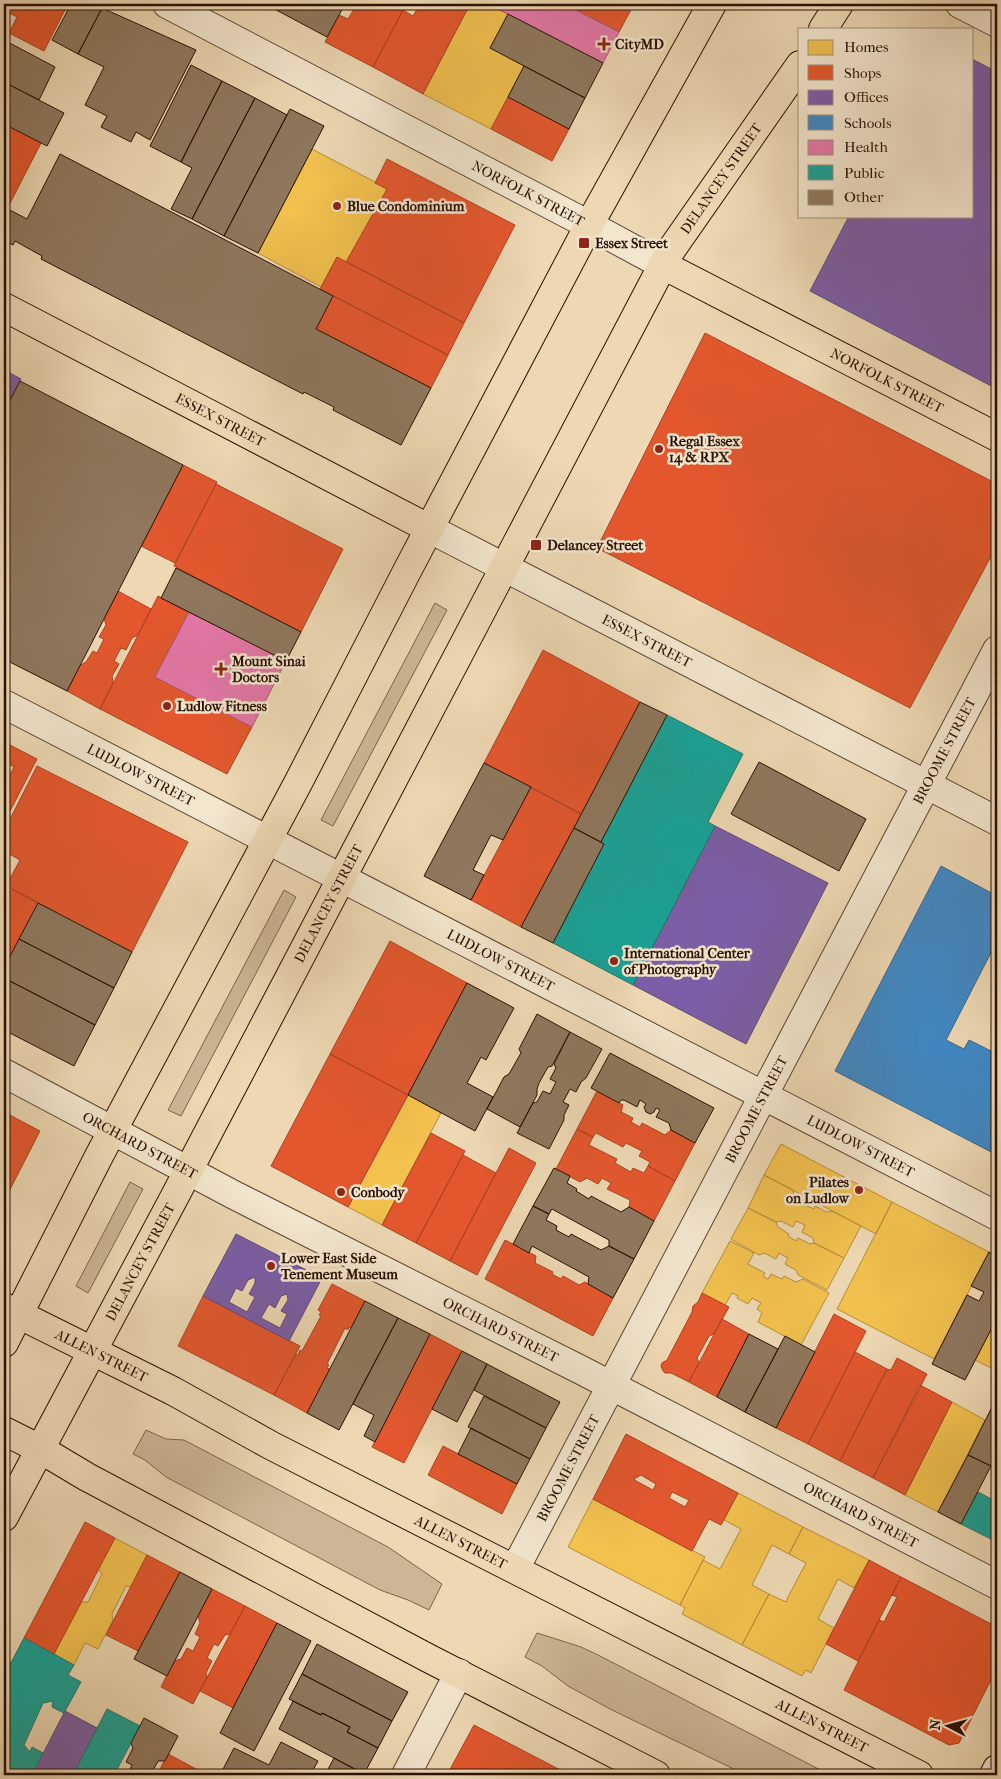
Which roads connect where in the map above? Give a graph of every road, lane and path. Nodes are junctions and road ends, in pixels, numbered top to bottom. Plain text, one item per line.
1 (167, 4) edge
2 (712, 4) edge
3 (839, 4) edge
4 (960, 4) edge
5 (997, 23) edge
6 (824, 28) edge
7 (798, 68) edge
8 (589, 225) junction
9 (663, 265) junction
10 (4, 308) edge
11 (997, 437) edge
12 (430, 529) junction
13 (505, 567) junction
14 (997, 650) edge
15 (4, 704) edge
16 (926, 785) junction
17 (997, 821) edge
18 (267, 841) junction
19 (341, 879) junction
20 (4, 1073) edge
21 (763, 1095) junction
22 (113, 1131) junction
23 (188, 1170) junction
24 (997, 1216) edge
25 (11, 1311) edge
26 (4, 1343) edge
27 (92, 1350) junction
28 (610, 1385) junction
29 (4, 1431) edge
30 (40, 1449) junction
31 (4, 1517) edge
32 (514, 1569) junction
33 (997, 1585) edge
34 (459, 1673) junction
35 (997, 1769) edge
36 (406, 1775) edge
37 (656, 1775) edge
38 (919, 1775) edge
39 (994, 1775) edge

1 - 8 street, NORFOLK STREET
2 - 8 main road
3 - 6 main road
4 - 5 street
7 - 9 main road, DELANCEY STREET
8 - 9 street, NORFOLK STREET
8 - 12 main road
9 - 11 main road, NORFOLK STREET
9 - 13 main road, DELANCEY STREET
10 - 12 main road, ESSEX STREET
12 - 13 street, ESSEX STREET
12 - 18 main road
13 - 16 street, ESSEX STREET
13 - 19 main road, DELANCEY STREET
14 - 16 street, BROOME STREET
15 - 18 street, LUDLOW STREET
16 - 17 street, ESSEX STREET
16 - 21 street, BROOME STREET
18 - 19 street, LUDLOW STREET
18 - 22 main road
19 - 21 street, LUDLOW STREET
19 - 23 main road, DELANCEY STREET
20 - 22 street, ORCHARD STREET
21 - 24 street, LUDLOW STREET
21 - 28 street, BROOME STREET
22 - 23 street, ORCHARD STREET
22 - 25 main road
23 - 27 main road, DELANCEY STREET
23 - 28 street, ORCHARD STREET
25 - 26 main road
25 - 27 main road, ALLEN STREET
27 - 30 main road, DELANCEY STREET
27 - 32 main road, ALLEN STREET
28 - 32 street, BROOME STREET
28 - 33 street, ORCHARD STREET
29 - 30 main road
30 - 31 main road, DELANCEY STREET
30 - 34 main road
32 - 38 main road, ALLEN STREET
34 - 36 street
34 - 37 main road
35 - 39 street

